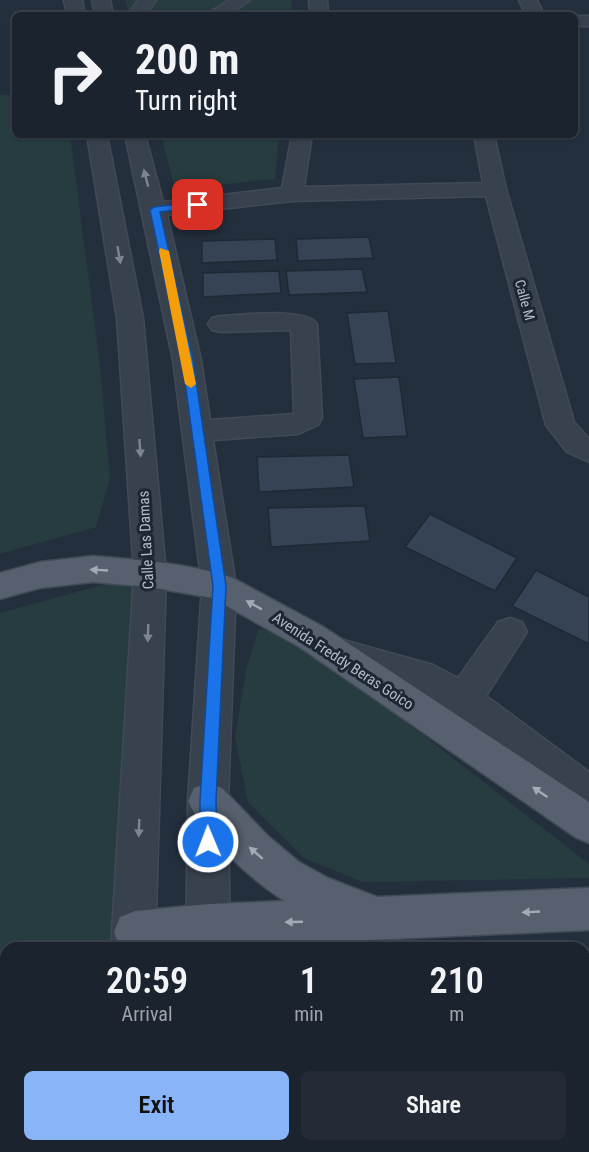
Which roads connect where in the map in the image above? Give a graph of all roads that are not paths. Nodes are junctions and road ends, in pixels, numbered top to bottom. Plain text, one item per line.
1 (241, 0) edge
2 (220, 12) edge
3 (98, 138) edge
4 (136, 138) edge
5 (301, 138) edge
6 (485, 138) edge
7 (495, 189) junction
8 (292, 194) junction
9 (154, 210) junction
10 (177, 309) junction
11 (130, 318) junction
12 (221, 324) dead end
13 (187, 360) junction
14 (134, 365) junction
15 (197, 431) junction
16 (589, 452) edge
17 (150, 574) junction
18 (0, 586) edge
19 (219, 586) junction
20 (510, 632) dead end
21 (334, 652) junction
22 (463, 700) junction
23 (589, 795) edge
24 (208, 801) junction
25 (589, 824) edge
26 (589, 909) edge
27 (381, 918) junction
28 (209, 936) edge
29 (134, 940) edge

1 - 2 street
3 -> 11 street, Calle Las Damas
9 -> 4 street
5 - 8 street
6 - 7 street, Calle M
7 - 8 street
7 - 16 street, Calle M
8 - 9 street
9 - 10 street
10 - 11 street
10 - 13 street
11 - 14 street, Calle Las Damas
12 - 15 street
13 - 14 street
13 - 15 street
14 -> 17 street, Calle Las Damas
15 - 19 street
17 -> 18 main road, Avenida Freddy Beras Goico
17 - 19 main road, Avenida Freddy Beras Goico
17 -> 29 street, Calle Las Damas
21 -> 19 main road, Avenida Freddy Beras Goico
19 - 24 street
20 - 22 street
21 - 22 street
25 -> 21 main road, Avenida Freddy Beras Goico
22 - 23 street
27 -> 24 main road
24 - 28 street
26 -> 27 main road
27 -> 28 main road
28 - 29 main road

